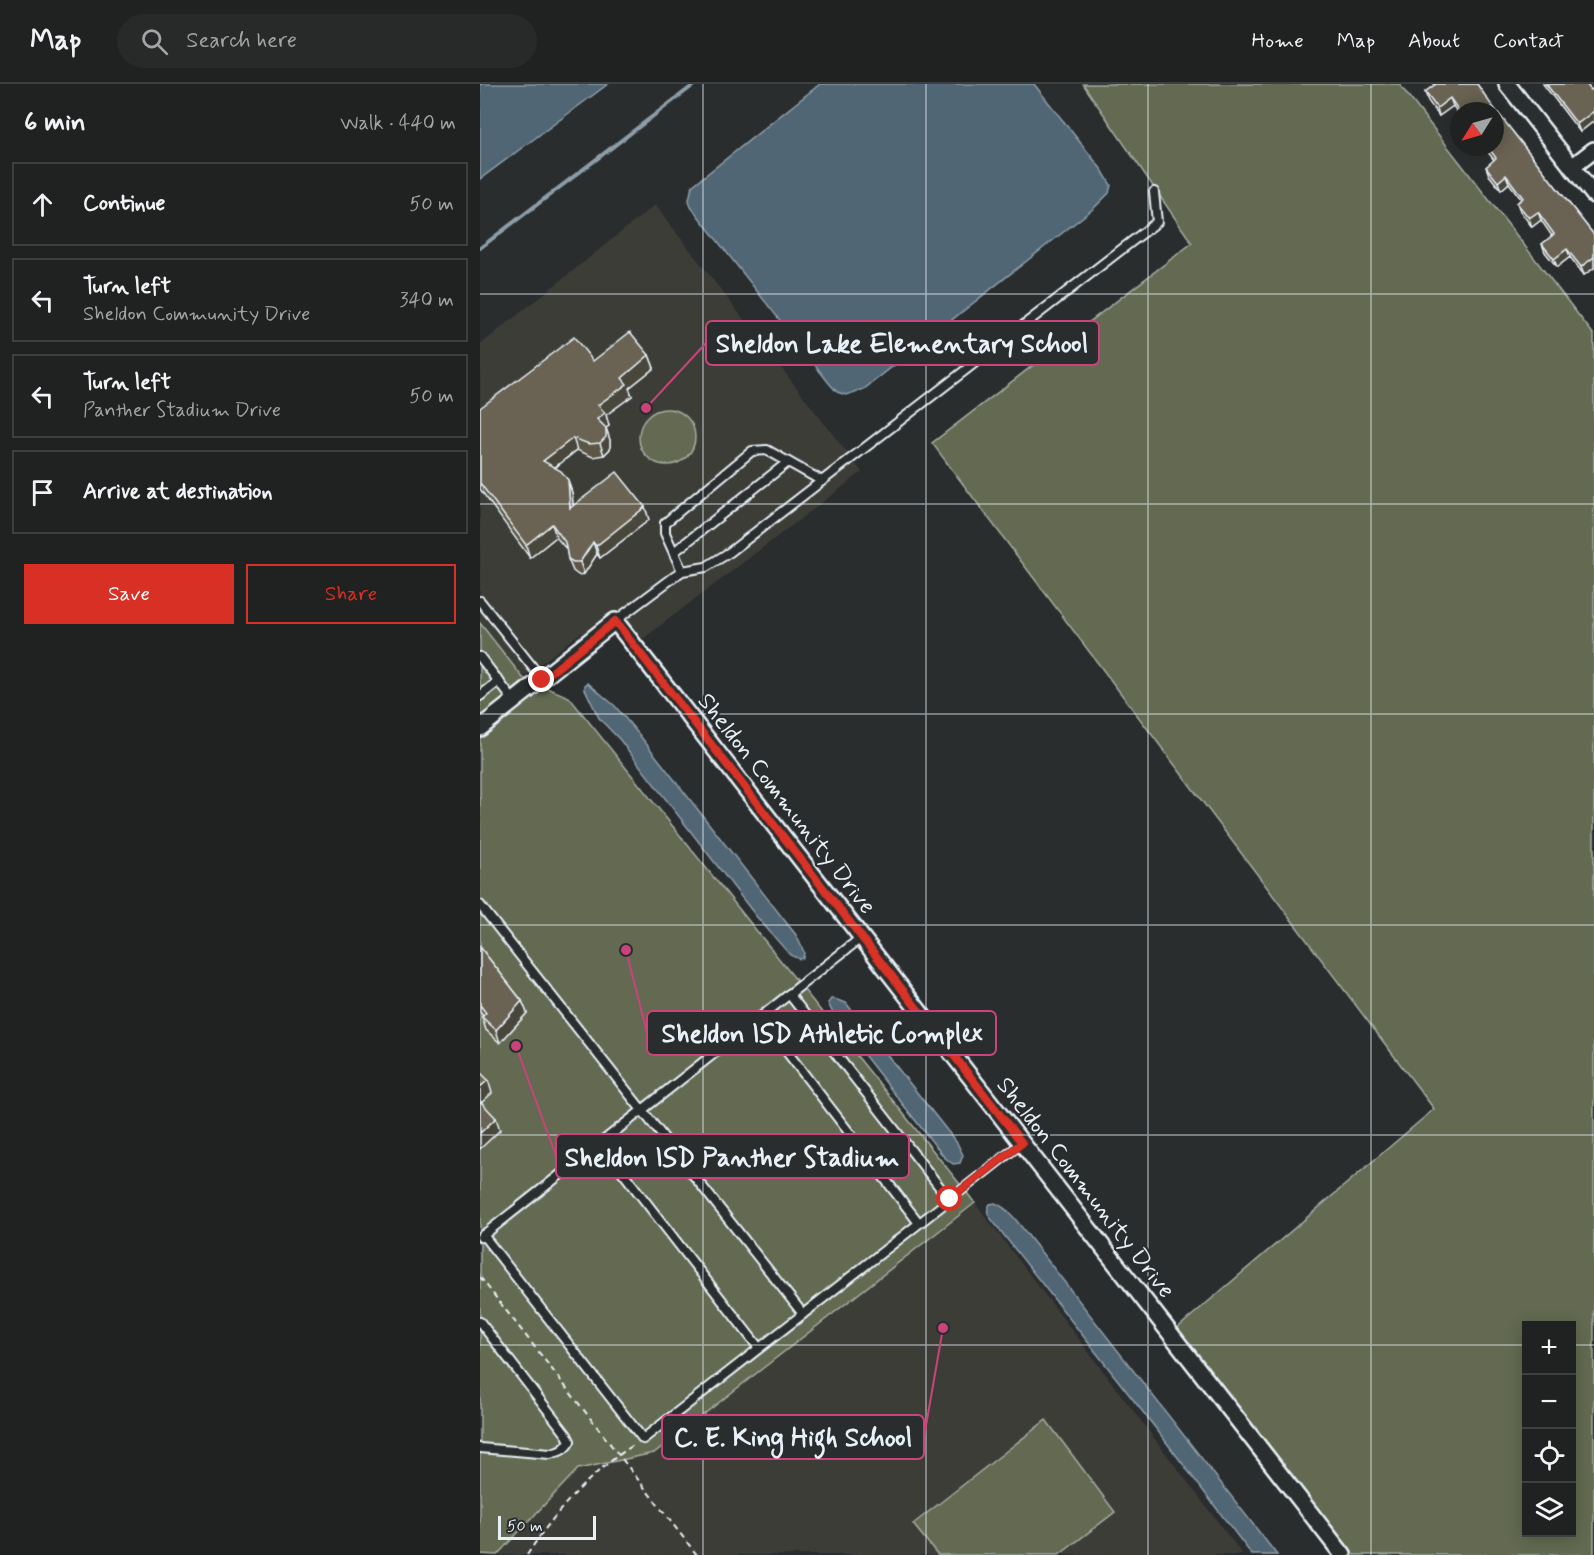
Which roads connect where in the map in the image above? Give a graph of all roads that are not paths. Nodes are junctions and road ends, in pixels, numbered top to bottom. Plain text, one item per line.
1 (1507, 84) edge
2 (1594, 150) edge
3 (1572, 167) junction
4 (1154, 192) dead end
5 (1594, 195) edge
6 (788, 462) junction
7 (822, 481) junction
8 (674, 552) junction
9 (682, 571) junction
10 (480, 601) edge
11 (615, 621) junction
12 (480, 657) edge
13 (542, 680) junction
14 (499, 681) junction
15 (480, 696) edge
16 (514, 701) junction
17 (480, 728) edge
18 (480, 905) edge
19 (861, 937) junction
20 (789, 994) junction
21 (760, 1017) junction
22 (642, 1110) junction
23 (600, 1143) junction
24 (1022, 1143) junction
25 (950, 1199) junction
26 (919, 1223) junction
27 (482, 1237) edge
28 (803, 1314) junction
29 (480, 1322) edge
30 (759, 1348) junction
31 (480, 1448) edge
32 (1342, 1555) edge

1 - 3 street
2 - 3 street
3 - 5 street
4 - 7 lane
6 - 7 lane
6 - 8 lane
6 - 8 lane
7 - 9 lane
8 - 9 lane
9 - 11 lane
10 - 13 lane
11 - 13 street
11 - 19 street, Sheldon Community Drive
12 - 14 lane
13 - 16 street
14 - 15 lane
14 - 16 lane
16 - 17 street
18 - 22 lane
19 - 20 lane
19 - 24 street, Sheldon Community Drive
20 - 21 lane
20 - 25 lane
21 - 22 lane
21 - 26 lane
22 - 23 lane
22 - 28 lane
23 - 27 lane
23 - 30 lane
24 - 25 lane
24 - 32 street, Sheldon Community Drive
25 - 26 lane
26 - 28 lane
27 - 30 lane
28 - 30 lane
29 - 31 lane

